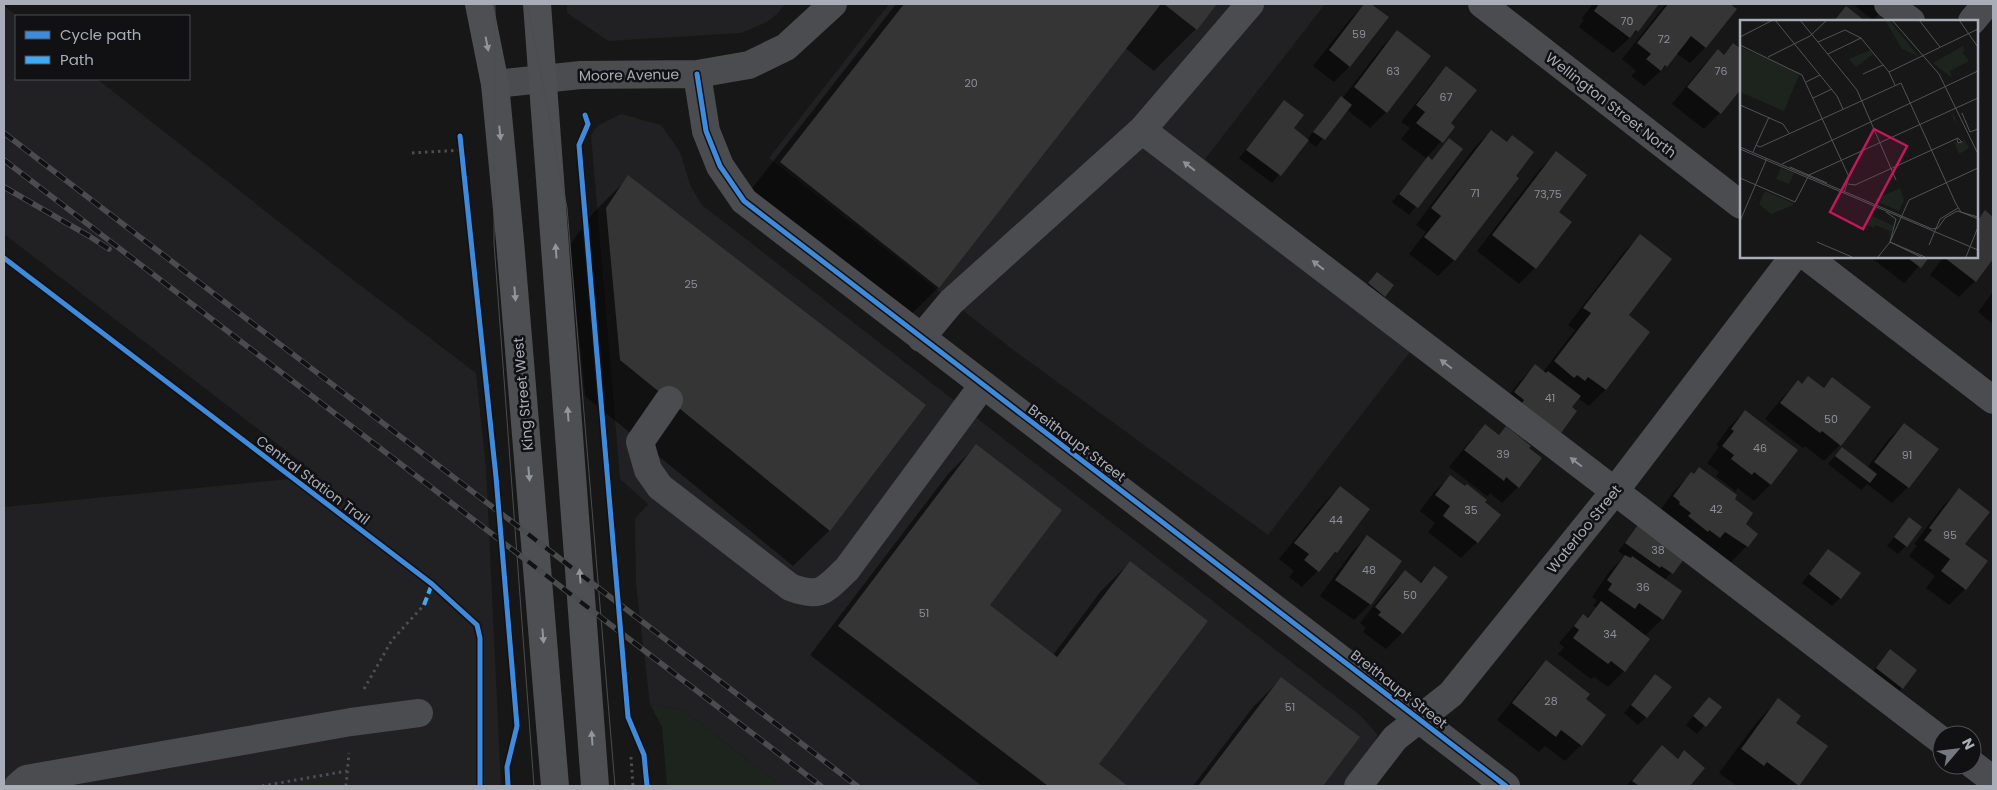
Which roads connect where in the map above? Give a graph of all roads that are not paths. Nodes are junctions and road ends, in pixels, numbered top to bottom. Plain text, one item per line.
1 (479, 4) edge
2 (538, 4) edge
3 (833, 4) edge
4 (1250, 4) edge
5 (1482, 4) edge
6 (1888, 4) edge
7 (1986, 4) edge
8 (1910, 20) edge
9 (1973, 20) edge
10 (697, 74) junction
11 (542, 78) junction
12 (495, 84) junction
13 (1142, 130) junction
14 (1740, 204) edge
15 (1792, 258) edge
16 (1809, 258) edge
17 (922, 338) junction
18 (983, 385) junction
19 (670, 400) dead end
20 (1993, 400) edge
21 (1614, 492) junction
22 (419, 713) dead end
23 (1421, 720) junction
24 (1932, 733) edge
25 (1982, 772) edge
26 (1993, 780) edge
27 (18, 786) edge
28 (555, 786) edge
29 (595, 786) edge
30 (1358, 786) edge
31 (1506, 786) edge

1 -> 12 main road, King Street West
2 - 11 main road
3 - 10 street, Moore Avenue
4 - 13 street
5 - 14 street, Wellington Street North
6 - 8 street
7 - 9 street
10 - 11 street, Moore Avenue
10 - 17 street, Breithaupt Street
11 - 12 street, Moore Avenue
29 -> 11 main road
12 -> 28 main road, King Street West
13 - 17 street
21 -> 13 street
15 - 21 street, Waterloo Street
16 - 20 street
17 - 18 street, Breithaupt Street
18 - 19 street
18 - 23 street, Breithaupt Street
21 - 23 street, Waterloo Street
21 - 24 street
22 - 27 street
23 - 30 street, Waterloo Street
23 - 31 street, Breithaupt Street
25 - 26 street

